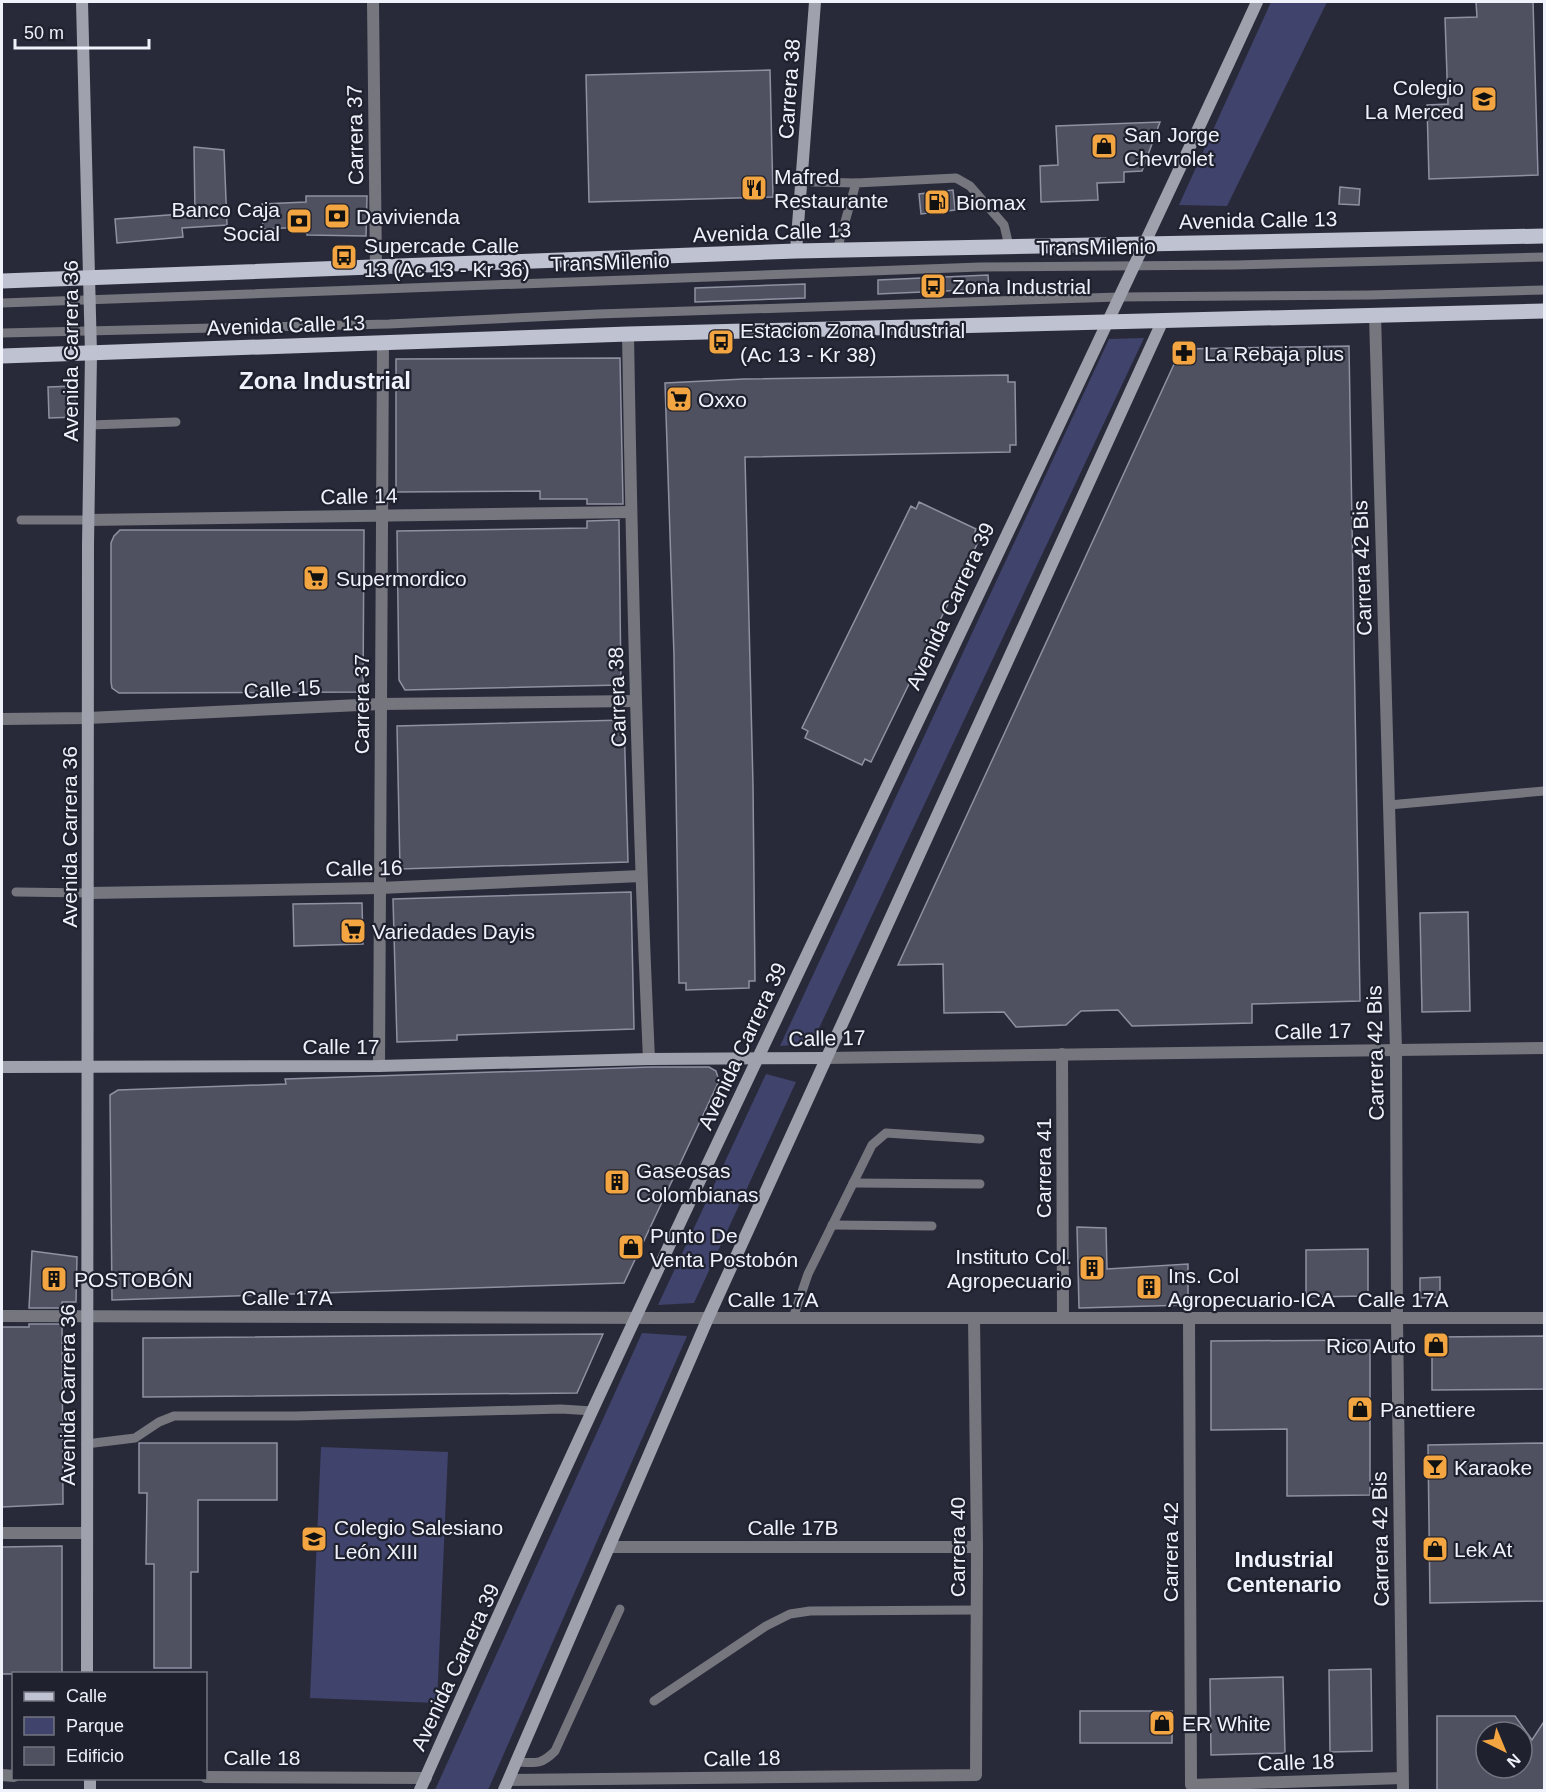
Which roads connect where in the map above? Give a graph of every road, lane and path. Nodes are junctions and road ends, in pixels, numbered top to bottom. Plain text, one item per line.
1 (82, 2) edge
2 (373, 2) edge
3 (815, 2) edge
4 (1257, 2) edge
5 (802, 180) junction
6 (856, 183) junction
7 (1545, 236) edge
8 (1145, 243) junction
9 (1009, 246) junction
10 (837, 250) junction
11 (796, 251) junction
12 (1545, 257) edge
13 (1134, 265) junction
14 (376, 267) junction
15 (90, 278) junction
16 (2, 281) edge
17 (1545, 290) edge
18 (1119, 297) junction
19 (91, 301) junction
20 (2, 303) edge
21 (1545, 311) edge
22 (1375, 315) junction
23 (1163, 320) junction
24 (1107, 321) junction
25 (91, 331) junction
26 (2, 333) edge
27 (628, 334) junction
28 (383, 343) junction
29 (92, 354) junction
30 (2, 356) edge
31 (176, 422) dead end
32 (90, 425) junction
33 (630, 512) junction
34 (382, 515) junction
35 (21, 520) dead end
36 (88, 520) junction
37 (636, 701) junction
38 (381, 704) junction
39 (88, 718) junction
40 (2, 719) edge
41 (1545, 791) edge
42 (1389, 805) junction
43 (641, 876) junction
44 (380, 888) junction
45 (16, 892) dead end
46 (89, 893) junction
47 (1545, 1048) edge
48 (1396, 1050) junction
49 (1062, 1054) junction
50 (758, 1058) junction
51 (826, 1058) junction
52 (649, 1059) junction
53 (379, 1066) junction
54 (2, 1067) edge
55 (88, 1067) junction
56 (980, 1139) dead end
57 (853, 1184) junction
58 (980, 1184) dead end
59 (832, 1225) junction
60 (932, 1226) dead end
61 (2, 1316) edge
62 (86, 1316) junction
63 (636, 1318) junction
64 (708, 1318) junction
65 (793, 1318) junction
66 (974, 1318) junction
67 (1063, 1318) junction
68 (1189, 1318) junction
69 (1397, 1318) junction
70 (1545, 1318) edge
71 (593, 1411) junction
72 (86, 1444) junction
73 (2, 1533) edge
74 (87, 1533) junction
75 (977, 1546) junction
76 (609, 1547) junction
77 (620, 1609) dead end
78 (977, 1610) junction
79 (87, 1672) edge
80 (654, 1701) dead end
81 (517, 1762) junction
82 (976, 1775) joint
83 (207, 1777) edge
84 (426, 1778) junction
85 (1402, 1784) edge
86 (507, 1785) edge
87 (1191, 1785) joint
88 (1278, 1787) edge
89 (420, 1791) edge

1 - 15 street, Avenida Carrera 36
2 - 14 street, Carrera 37
3 - 5 street, Carrera 38
4 - 8 street, Avenida Carrera 39
5 - 6 lane
5 - 11 street, Carrera 38
6 - 9 lane
6 - 10 lane
7 - 8 main road, Avenida Calle 13
8 - 9 main road, Avenida Calle 13
8 - 13 street, Avenida Carrera 39
9 - 10 main road, Avenida Calle 13
10 - 11 main road, Avenida Calle 13
11 - 14 main road, Avenida Calle 13
12 - 13 lane, TransMilenio
13 - 18 street, Avenida Carrera 39
13 - 19 lane, TransMilenio
14 - 15 main road, Avenida Calle 13
15 - 16 main road, Avenida Calle 13
15 - 19 street, Avenida Carrera 36
17 - 18 lane
18 - 24 street, Avenida Carrera 39
18 - 25 lane
19 - 20 lane, TransMilenio
19 - 25 street, Avenida Carrera 36
21 - 22 main road, Avenida Calle 13
22 - 23 main road, Avenida Calle 13
22 - 42 street, Carrera 42 Bis
23 - 24 main road, Avenida Calle 13
23 - 51 street
24 - 27 main road, Avenida Calle 13
24 - 50 street, Avenida Carrera 39
25 - 26 lane
25 - 29 street, Avenida Carrera 36
27 - 28 main road, Avenida Calle 13
27 - 33 street, Carrera 38
28 - 29 main road, Avenida Calle 13
28 - 34 street, Carrera 37
29 - 30 main road, Avenida Calle 13
29 - 32 street, Avenida Carrera 36
31 - 32 lane
32 - 36 street, Avenida Carrera 36
33 - 34 street, Calle 14
33 - 37 street, Carrera 38
34 - 36 street, Calle 14
34 - 38 street, Carrera 37
35 - 36 lane
36 - 39 street, Avenida Carrera 36
37 - 38 street, Calle 15
37 - 43 street, Carrera 38
38 - 39 street, Calle 15
38 - 44 street, Carrera 37
39 - 40 street, Calle 15
39 - 46 street, Avenida Carrera 36
41 - 42 lane
42 - 48 street, Carrera 42 Bis
43 - 44 street, Calle 16
43 - 52 street, Carrera 38
44 - 46 street, Calle 16
44 - 53 street, Carrera 37
45 - 46 lane
46 - 55 street, Avenida Carrera 36
47 - 48 street, Calle 17
48 - 49 street, Calle 17
48 - 69 street, Carrera 42 Bis
49 - 51 street, Calle 17
49 - 67 street, Carrera 41
50 - 51 street, Calle 17
50 - 52 street, Calle 17
50 - 63 street, Avenida Carrera 39
51 - 64 street
52 - 53 street, Calle 17
53 - 55 street, Calle 17
54 - 55 street, Calle 17
55 - 62 street, Avenida Carrera 36
56 - 57 lane
57 - 58 lane
57 - 59 lane
59 - 60 lane
59 - 65 lane
61 - 62 street, Calle 17A
62 - 63 street, Calle 17A
62 - 72 street, Avenida Carrera 36
63 - 64 street, Calle 17A
63 - 71 street, Avenida Carrera 39
64 - 65 street, Calle 17A
64 - 76 street
65 - 66 street, Calle 17A
66 - 67 street, Calle 17A
66 - 75 street, Carrera 40
67 - 68 street, Calle 17A
68 - 69 street, Calle 17A
68 - 87 street, Carrera 42
69 - 70 street, Calle 17A
69 - 85 street, Carrera 42 Bis
71 - 72 lane
71 - 84 street, Avenida Carrera 39
72 - 74 street, Avenida Carrera 36
73 - 74 street
74 - 79 street, Avenida Carrera 36
75 - 76 street, Calle 17B
75 - 78 street, Carrera 40
76 - 81 street
77 - 81 lane
78 - 80 lane
78 - 82 street, Carrera 40
81 - 86 street
82 - 86 street, Calle 18
83 - 84 street, Calle 18
84 - 89 street, Avenida Carrera 39
85 - 88 street, Calle 18
87 - 88 street, Calle 18

